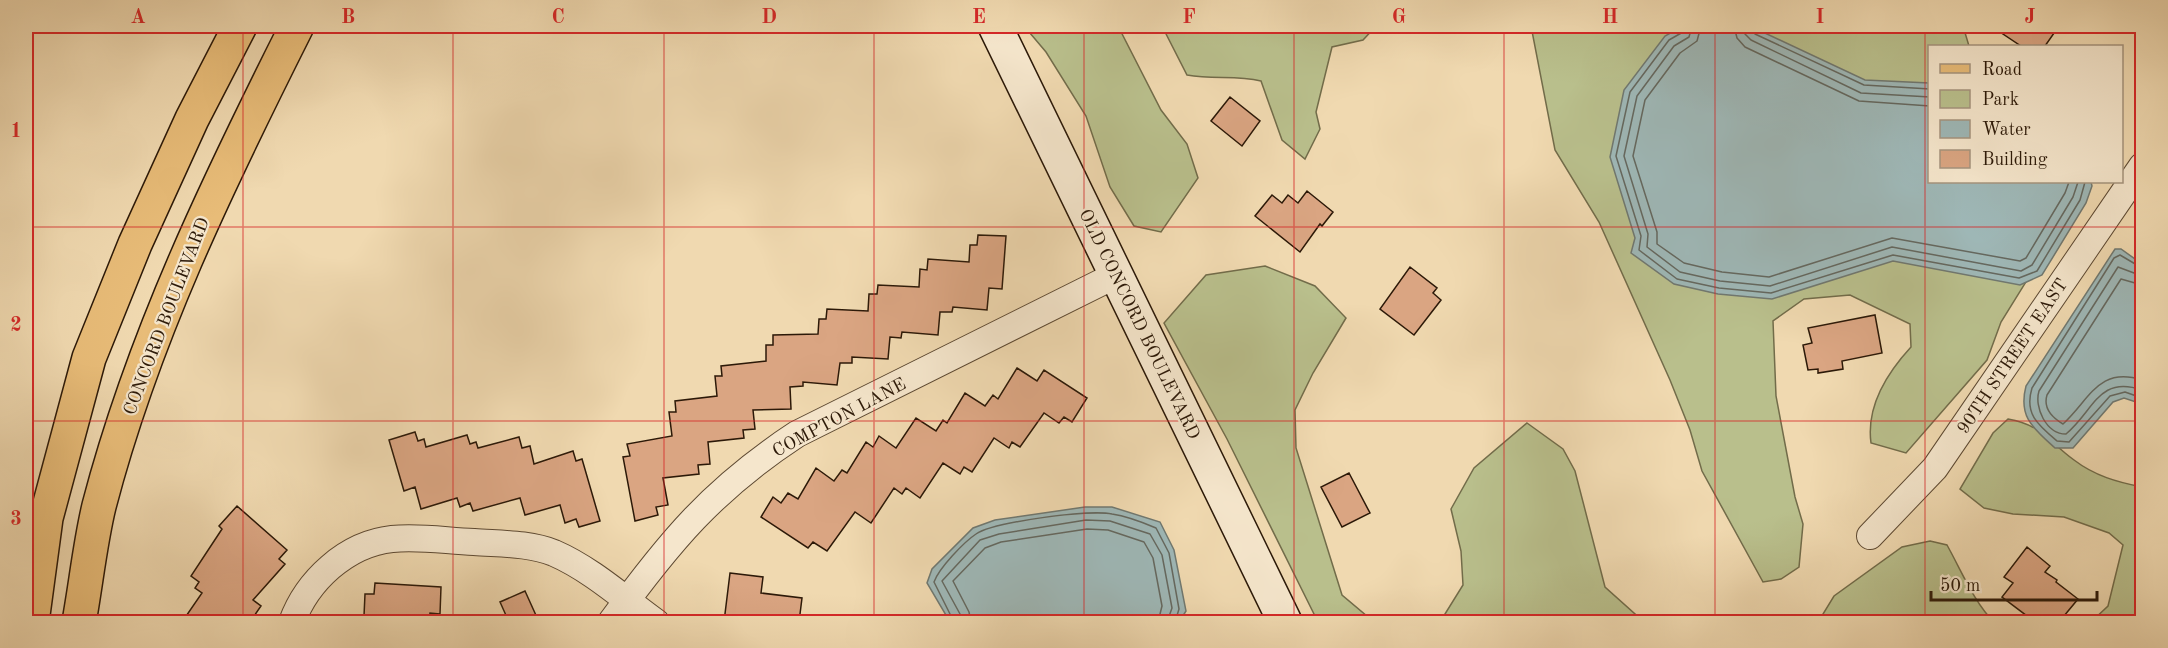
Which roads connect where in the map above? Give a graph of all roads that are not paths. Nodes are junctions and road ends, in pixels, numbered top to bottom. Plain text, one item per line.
1 (240, 26) edge
2 (297, 26) edge
3 (995, 26) edge
4 (2142, 166) edge
5 (1116, 275) junction
6 (35, 516) edge
7 (1870, 536) dead end
8 (627, 601) junction
9 (32, 622) edge
10 (79, 622) edge
11 (292, 622) edge
12 (611, 622) edge
13 (656, 622) edge
14 (1285, 622) edge

1 - 6 main road
2 - 10 main road, CONCORD BOULEVARD
3 - 5 street, OLD CONCORD BOULEVARD
4 - 7 street, 90TH STREET EAST
5 - 8 street, COMPTON LANE
5 - 14 street, OLD CONCORD BOULEVARD
6 - 9 main road
8 - 11 street
8 - 12 street, COMPTON LANE
8 - 13 street

